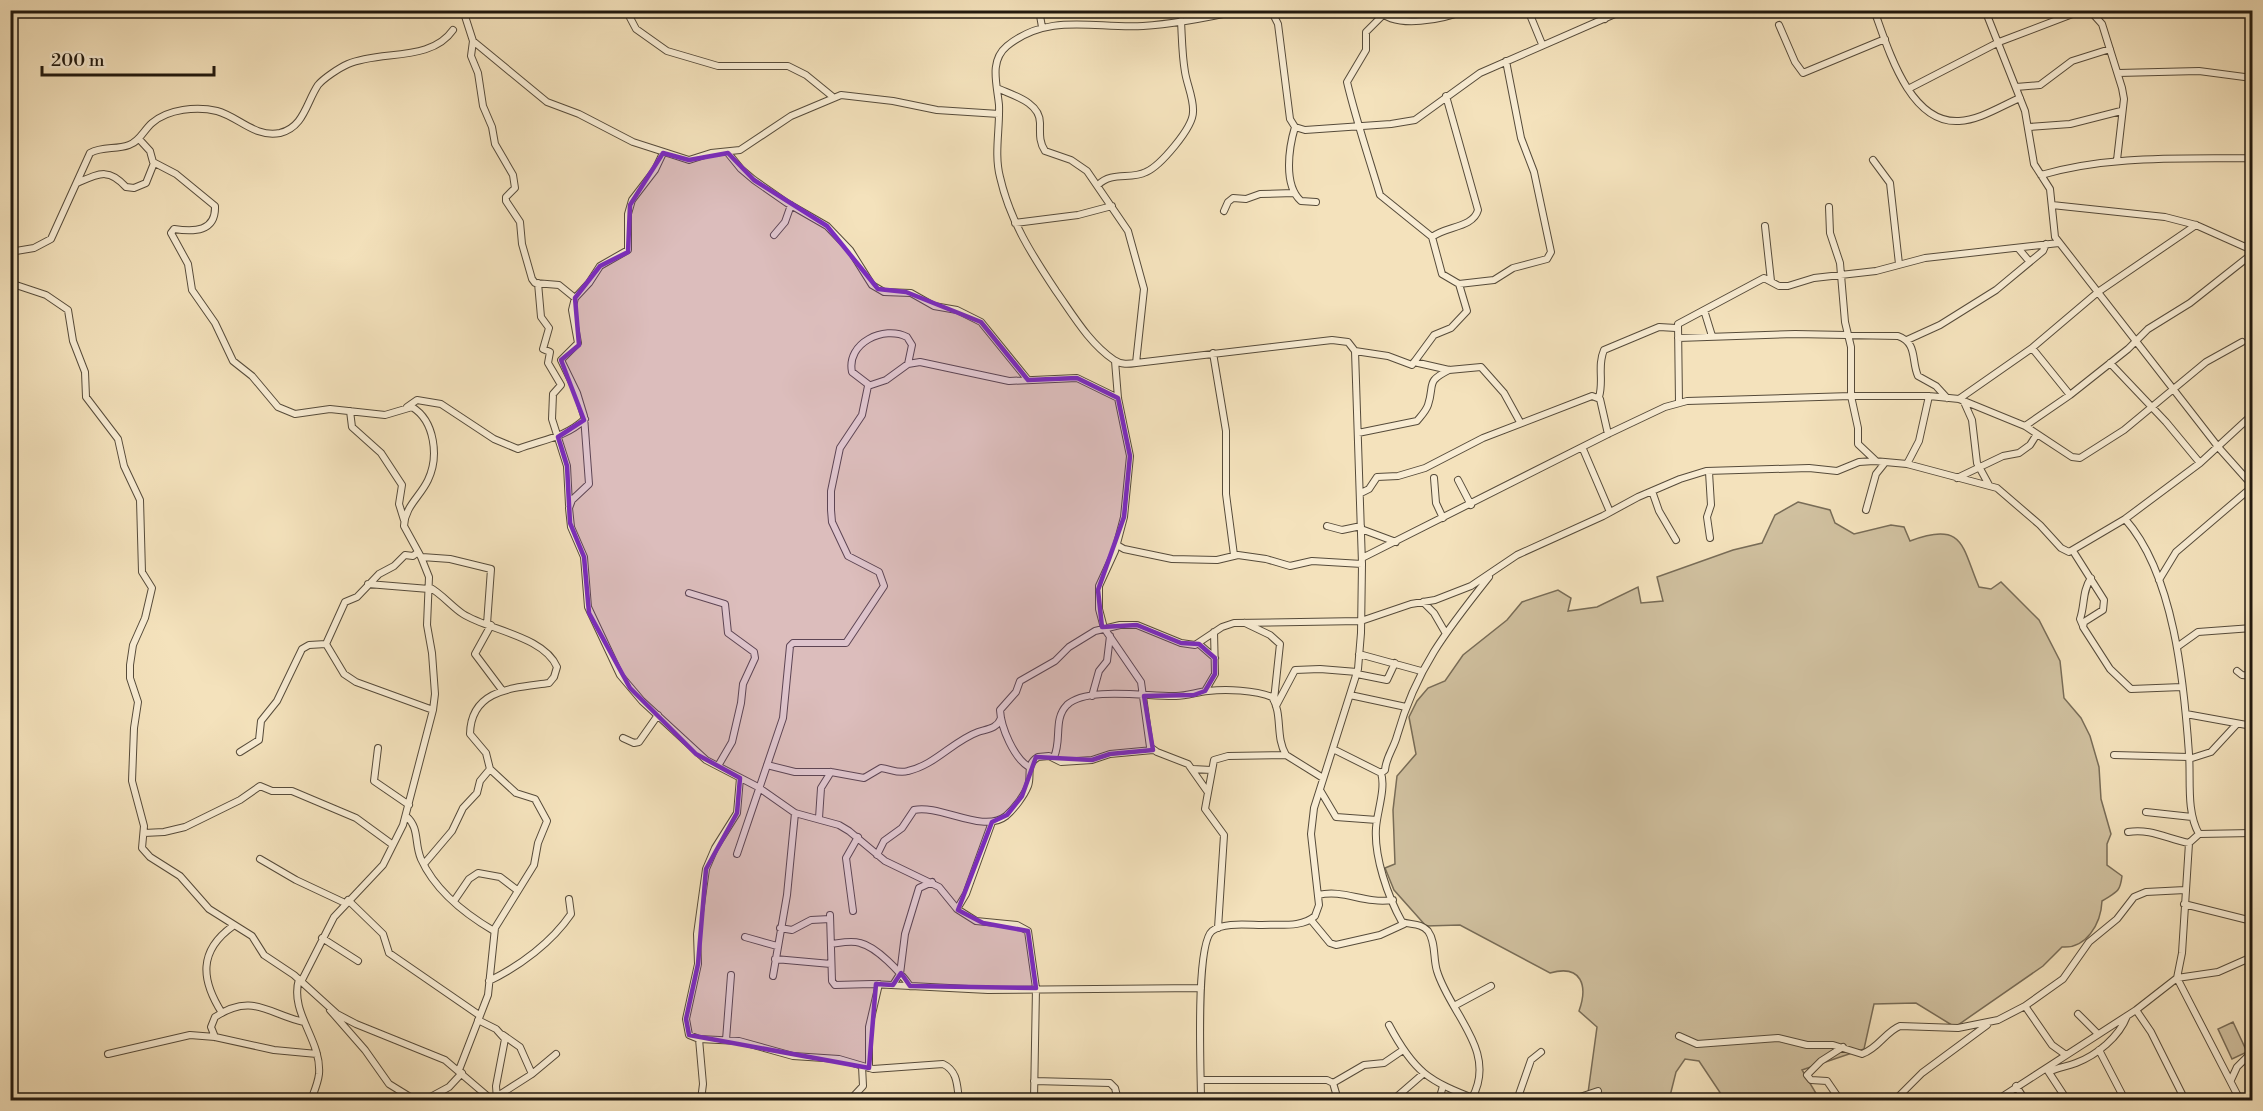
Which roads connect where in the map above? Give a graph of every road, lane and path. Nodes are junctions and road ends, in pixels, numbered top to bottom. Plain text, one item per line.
1 (463, 10) edge
2 (626, 10) edge
3 (1039, 10) edge
4 (1242, 10) edge
5 (1271, 10) edge
6 (1466, 10) edge
7 (1528, 10) edge
8 (1601, 10) edge
9 (1624, 10) edge
10 (1874, 10) edge
11 (1985, 10) edge
12 (2081, 11) edge
13 (1223, 13) edge
14 (1381, 13) edge
15 (1605, 19) junction
16 (1181, 21) junction
17 (1779, 25) dead end
18 (1042, 27) junction
19 (453, 30) dead end
20 (1885, 39) junction
21 (473, 41) junction
22 (1999, 42) junction
23 (1542, 44) junction
24 (2110, 49) junction
25 (1506, 61) junction
26 (2118, 73) junction
27 (2253, 78) edge
28 (2016, 87) junction
29 (997, 88) junction
30 (1908, 89) junction
31 (1446, 96) junction
32 (833, 97) junction
33 (2020, 98) junction
34 (2121, 111) junction
35 (999, 114) junction
36 (1295, 127) junction
37 (1357, 127) junction
38 (2029, 127) junction
39 (139, 139) junction
40 (2253, 143) edge
41 (2252, 149) edge
42 (663, 153) junction
43 (728, 153) junction
44 (2251, 158) edge
45 (1873, 160) dead end
46 (2117, 160) junction
47 (153, 163) junction
48 (2253, 172) edge
49 (2041, 175) junction
50 (77, 183) junction
51 (1098, 185) junction
52 (1294, 193) junction
53 (1316, 202) dead end
54 (791, 205) junction
55 (2052, 205) junction
56 (1112, 206) junction
57 (1829, 207) dead end
58 (1224, 211) dead end
59 (1015, 223) junction
60 (2196, 225) junction
61 (1765, 226) dead end
62 (774, 235) dead end
63 (1432, 237) junction
64 (2059, 243) junction
65 (2046, 244) junction
66 (2018, 248) junction
67 (10, 252) edge
68 (2253, 252) edge
69 (2029, 261) junction
70 (1899, 264) junction
71 (1841, 277) junction
72 (1771, 281) junction
73 (10, 283) edge
74 (538, 283) junction
75 (1459, 284) junction
76 (2098, 292) junction
77 (574, 298) junction
78 (1704, 310) junction
79 (1676, 328) junction
80 (1712, 336) junction
81 (1849, 336) junction
82 (1678, 338) junction
83 (1907, 340) junction
84 (2136, 341) junction
85 (2242, 342) dead end
86 (2032, 348) junction
87 (1355, 351) junction
88 (1213, 353) junction
89 (1115, 361) junction
90 (1414, 362) junction
91 (1136, 363) junction
92 (2110, 363) junction
93 (908, 364) junction
94 (1449, 370) junction
95 (1028, 380) junction
96 (869, 385) junction
97 (2173, 388) junction
98 (2070, 395) junction
99 (1851, 396) junction
100 (1929, 396) junction
101 (1599, 397) junction
102 (1118, 398) junction
103 (1947, 398) junction
104 (1961, 400) junction
105 (1680, 403) junction
106 (407, 407) junction
107 (2153, 407) junction
108 (350, 411) junction
109 (2253, 415) edge
110 (585, 419) junction
111 (1520, 422) junction
112 (2025, 426) junction
113 (1358, 433) junction
114 (1608, 434) junction
115 (2037, 434) junction
116 (558, 437) junction
117 (2219, 448) junction
118 (1583, 449) junction
119 (1876, 461) junction
120 (2200, 463) junction
121 (1884, 464) junction
122 (1907, 464) junction
123 (1979, 469) junction
124 (1709, 472) junction
125 (1434, 478) dead end
126 (1957, 478) junction
127 (1458, 480) dead end
128 (1989, 486) junction
129 (2253, 486) edge
130 (1652, 491) junction
131 (1361, 493) junction
132 (569, 505) junction
133 (1470, 505) junction
134 (1866, 510) dead end
135 (1610, 512) junction
136 (1443, 518) junction
137 (2125, 519) junction
138 (405, 521) junction
139 (1327, 526) dead end
140 (1361, 527) junction
141 (1710, 538) dead end
142 (1676, 540) dead end
143 (1396, 542) junction
144 (1117, 545) junction
145 (2073, 551) junction
146 (420, 554) junction
147 (1234, 555) junction
148 (1362, 561) junction
149 (1492, 573) junction
150 (2091, 578) junction
151 (2159, 580) junction
152 (369, 584) junction
153 (429, 588) junction
154 (689, 593) dead end
155 (1423, 602) junction
156 (1361, 621) junction
157 (1244, 622) junction
158 (489, 625) junction
159 (2083, 626) junction
160 (2253, 627) edge
161 (1104, 628) junction
162 (1214, 632) junction
163 (1445, 632) junction
164 (1110, 636) junction
165 (326, 644) junction
166 (1199, 644) junction
167 (2177, 647) junction
168 (1359, 654) junction
169 (1215, 658) junction
170 (1395, 663) junction
171 (2237, 670) dead end
172 (1421, 671) junction
173 (1357, 673) junction
174 (2253, 676) edge
175 (2182, 687) junction
176 (502, 690) junction
177 (1205, 691) junction
178 (1350, 695) junction
179 (1092, 696) junction
180 (1144, 696) junction
181 (1275, 703) junction
182 (1406, 707) junction
183 (433, 710) junction
184 (2186, 714) junction
185 (658, 715) junction
186 (1001, 718) junction
187 (2236, 725) junction
188 (2253, 726) edge
189 (622, 738) dead end
190 (378, 748) dead end
191 (1333, 749) junction
192 (1153, 750) junction
193 (240, 752) dead end
194 (1286, 755) junction
195 (2114, 755) dead end
196 (1054, 757) junction
197 (2189, 758) junction
198 (767, 765) junction
199 (718, 766) junction
200 (1029, 767) junction
201 (490, 769) junction
202 (1193, 770) junction
203 (1211, 770) junction
204 (831, 772) junction
205 (1381, 773) junction
206 (740, 778) junction
207 (1323, 778) junction
208 (758, 787) junction
209 (1320, 790) junction
210 (1207, 791) junction
211 (409, 805) junction
212 (2146, 812) dead end
213 (795, 813) junction
214 (406, 816) junction
215 (2192, 817) junction
216 (819, 819) junction
217 (1377, 820) junction
218 (992, 822) junction
219 (2128, 832) dead end
220 (144, 833) junction
221 (2253, 833) edge
222 (2199, 834) junction
223 (858, 837) junction
224 (2189, 843) junction
225 (393, 845) junction
226 (737, 854) dead end
227 (877, 855) junction
228 (260, 859) dead end
229 (424, 864) junction
230 (932, 882) junction
231 (517, 890) junction
232 (2185, 890) junction
233 (1318, 895) junction
234 (569, 899) dead end
235 (1393, 900) junction
236 (454, 901) junction
237 (347, 902) junction
238 (2184, 904) junction
239 (957, 909) junction
240 (853, 911) dead end
241 (1311, 921) junction
242 (2253, 921) edge
243 (1404, 924) junction
244 (232, 926) junction
245 (780, 928) junction
246 (1218, 928) junction
247 (494, 931) junction
248 (322, 938) junction
249 (745, 938) dead end
250 (831, 944) junction
251 (777, 946) junction
252 (2253, 950) edge
253 (2252, 958) edge
254 (775, 959) junction
255 (358, 961) dead end
256 (831, 964) junction
257 (900, 974) junction
258 (731, 975) dead end
259 (773, 976) dead end
260 (2177, 978) junction
261 (300, 980) junction
262 (489, 981) junction
263 (879, 984) junction
264 (893, 985) junction
265 (910, 986) junction
266 (1491, 986) dead end
267 (1036, 988) junction
268 (1201, 988) junction
269 (1454, 1006) junction
270 (2025, 1006) junction
271 (329, 1007) junction
272 (2136, 1010) junction
273 (222, 1013) junction
274 (2078, 1014) dead end
275 (2127, 1015) junction
276 (478, 1018) junction
277 (304, 1022) junction
278 (1991, 1022) junction
279 (1389, 1025) dead end
280 (503, 1034) junction
281 (2098, 1034) junction
282 (1680, 1036) dead end
283 (214, 1037) junction
284 (699, 1039) junction
285 (726, 1040) junction
286 (1843, 1047) junction
287 (1403, 1050) junction
288 (2099, 1050) junction
289 (1541, 1052) dead end
290 (2253, 1052) edge
291 (108, 1054) dead end
292 (317, 1054) junction
293 (556, 1054) dead end
294 (2066, 1055) junction
295 (865, 1067) junction
296 (2047, 1070) junction
297 (460, 1071) junction
298 (532, 1074) junction
299 (1423, 1074) junction
300 (1201, 1080) junction
301 (2230, 1080) junction
302 (1034, 1081) junction
303 (1333, 1083) junction
304 (1443, 1086) junction
305 (2016, 1086) junction
306 (1598, 1091) dead end
307 (495, 1099) edge
308 (1475, 1099) edge
309 (311, 1101) edge
310 (415, 1101) edge
311 (425, 1101) edge
312 (701, 1101) edge
313 (850, 1101) edge
314 (959, 1101) edge
315 (1034, 1101) edge
316 (1118, 1101) edge
317 (1201, 1101) edge
318 (1338, 1101) edge
319 (1393, 1101) edge
320 (1439, 1101) edge
321 (1517, 1101) edge
322 (1571, 1101) edge
323 (1840, 1101) edge
324 (1895, 1101) edge
325 (1997, 1101) edge
326 (2025, 1101) edge
327 (2067, 1101) edge
328 (2125, 1101) edge
329 (2185, 1101) edge
330 (2240, 1101) edge

1 - 21 street
2 - 32 street
3 - 18 street
4 - 13 street
5 - 36 street
6 - 14 street
7 - 23 street
8 - 15 street
9 - 15 street
10 - 20 street
11 - 22 street
12 - 22 street
12 - 24 street
13 - 16 street
14 - 37 street
15 - 23 street
16 - 18 street
16 - 51 street
17 - 20 street
18 - 29 street
19 - 39 street
20 - 30 street
21 - 42 street
21 - 74 street
22 - 28 street
22 - 30 street
23 - 25 street
24 - 26 street
24 - 28 street
25 - 31 street
25 - 75 street
26 - 27 street
26 - 34 street
28 - 33 street
29 - 35 street
29 - 51 street
30 - 33 street
31 - 37 street
31 - 63 street
32 - 35 street
32 - 43 street
33 - 38 street
34 - 38 street
34 - 46 street
35 - 59 street
36 - 37 street
36 - 52 street
37 - 63 street
38 - 49 street
39 - 47 street
39 - 50 street
40 - 41 street
41 - 44 street
42 - 43 street
42 - 77 street
43 - 54 street
44 - 46 street
44 - 48 street
45 - 70 street
46 - 49 street
47 - 50 street
47 - 108 street
49 - 55 street
50 - 67 street
51 - 56 street
52 - 53 street
52 - 58 street
54 - 62 street
54 - 95 street
55 - 60 street
55 - 64 street
56 - 59 street
56 - 91 street
57 - 71 street
59 - 89 street
60 - 68 street
60 - 76 street
61 - 72 street
63 - 75 street
64 - 65 street
64 - 76 street
65 - 66 street
65 - 69 street
66 - 69 street
66 - 70 street
68 - 84 street
69 - 83 street
70 - 71 street
71 - 72 street
71 - 81 street
72 - 78 street
73 - 220 street
74 - 77 street
74 - 116 street
75 - 90 street
76 - 84 street
76 - 86 street
77 - 110 street
78 - 79 street
78 - 80 street
79 - 82 street
79 - 101 street
80 - 81 street
80 - 82 street
81 - 83 street
81 - 99 street
82 - 105 street
83 - 103 street
84 - 92 street
84 - 97 street
85 - 97 street
86 - 98 street
86 - 104 street
87 - 88 street
87 - 90 street
87 - 113 street
88 - 91 street
88 - 147 street
89 - 91 street
89 - 102 street
90 - 94 street
92 - 98 street
92 - 107 street
93 - 95 street
93 - 96 street
93 - 96 street
94 - 111 street
94 - 113 street
95 - 102 street
96 - 198 street
97 - 107 street
97 - 117 street
98 - 112 street
99 - 100 street
99 - 105 street
99 - 119 street
100 - 103 street
100 - 122 street
101 - 111 street
101 - 114 street
102 - 144 street
103 - 104 street
104 - 112 street
104 - 123 street
105 - 114 street
106 - 108 street
106 - 116 street
106 - 138 street
107 - 115 street
107 - 120 street
108 - 138 street
109 - 117 street
110 - 116 street
110 - 132 street
111 - 131 street
112 - 115 street
113 - 131 street
114 - 118 street
115 - 123 street
116 - 132 street
117 - 120 street
117 - 129 street
118 - 133 street
118 - 135 street
119 - 121 street
119 - 124 street
120 - 137 street
121 - 122 street
121 - 134 street
122 - 126 street
123 - 126 street
123 - 128 street
124 - 130 street
124 - 141 street
125 - 136 street
126 - 128 street
127 - 133 street
128 - 145 street
129 - 151 street
130 - 135 street
130 - 142 street
131 - 140 street
132 - 185 street
133 - 136 street
135 - 149 street
136 - 143 street
137 - 145 street
137 - 151 street
138 - 146 street
139 - 140 street
140 - 143 street
140 - 148 street
143 - 148 street
144 - 147 street
144 - 161 street
145 - 150 street
146 - 152 street
146 - 153 street
146 - 158 street
147 - 148 street
148 - 156 street
149 - 155 street
149 - 163 street
150 - 159 street
150 - 159 street
151 - 167 street
152 - 153 street
152 - 165 street
153 - 158 street
153 - 183 street
154 - 199 street
155 - 156 street
155 - 163 street
156 - 157 street
156 - 168 street
157 - 162 street
157 - 181 street
158 - 176 street
158 - 176 street
159 - 175 street
160 - 167 street
161 - 164 street
161 - 166 street
161 - 186 street
162 - 166 street
162 - 169 street
163 - 172 street
164 - 179 street
164 - 180 street
165 - 183 street
165 - 193 street
166 - 169 street
167 - 175 street
168 - 170 street
168 - 173 street
169 - 177 street
170 - 172 street
170 - 173 street
171 - 174 street
172 - 182 street
173 - 178 street
173 - 181 street
175 - 184 street
176 - 201 street
177 - 180 street
177 - 181 street
178 - 182 street
178 - 191 street
179 - 180 street
179 - 196 street
180 - 192 street
181 - 194 street
182 - 205 street
183 - 211 street
184 - 187 street
184 - 197 street
185 - 189 street
185 - 199 street
186 - 200 street
186 - 204 street
187 - 188 street
187 - 197 street
190 - 211 street
191 - 205 street
191 - 207 street
192 - 196 street
192 - 202 street
194 - 203 street
194 - 207 street
195 - 197 street
196 - 200 street
197 - 215 street
198 - 204 street
198 - 208 street
199 - 206 street
200 - 218 street
201 - 229 street
201 - 231 street
202 - 203 street
202 - 210 street
203 - 210 street
204 - 216 street
205 - 217 street
206 - 208 street
206 - 284 street
207 - 209 street
208 - 213 street
208 - 226 street
209 - 217 street
209 - 233 street
210 - 246 street
211 - 214 street
212 - 215 street
213 - 216 street
213 - 245 street
214 - 225 street
214 - 229 street
215 - 222 street
216 - 223 street
217 - 235 street
218 - 227 street
218 - 239 street
219 - 224 street
220 - 225 street
220 - 244 street
221 - 222 street
222 - 224 street
223 - 227 street
223 - 240 street
224 - 232 street
225 - 237 street
227 - 230 street
228 - 237 street
229 - 236 street
230 - 239 street
230 - 257 street
231 - 236 street
231 - 247 street
232 - 238 street
232 - 270 street
233 - 235 street
233 - 241 street
234 - 262 street
235 - 243 street
236 - 247 street
237 - 248 street
237 - 276 street
238 - 242 street
238 - 260 street
239 - 267 street
241 - 243 street
241 - 246 street
243 - 269 street
244 - 261 street
244 - 273 street
245 - 250 street
245 - 251 street
246 - 268 street
247 - 262 street
248 - 255 street
248 - 261 street
249 - 251 street
250 - 256 street
250 - 257 street
251 - 254 street
252 - 253 street
253 - 260 street
254 - 256 street
254 - 259 street
256 - 263 street
257 - 264 street
257 - 265 street
258 - 285 street
260 - 272 street
260 - 301 street
261 - 271 street
261 - 277 street
262 - 276 street
263 - 264 street
263 - 295 street
264 - 265 street
265 - 267 street
266 - 269 street
267 - 268 street
267 - 302 street
268 - 300 street
269 - 308 street
270 - 278 street
270 - 294 street
271 - 297 street
271 - 310 street
272 - 275 street
272 - 329 street
273 - 277 street
273 - 283 street
274 - 281 street
275 - 281 street
275 - 288 street
276 - 280 street
276 - 297 street
277 - 292 street
278 - 286 street
278 - 324 street
279 - 287 street
280 - 298 street
280 - 307 street
281 - 294 street
282 - 286 street
283 - 291 street
283 - 292 street
284 - 285 street
284 - 312 street
285 - 295 street
286 - 323 street
287 - 299 street
287 - 303 street
288 - 296 street
288 - 328 street
289 - 321 street
290 - 301 street
292 - 309 street
293 - 298 street
294 - 296 street
295 - 313 street
295 - 314 street
296 - 305 street
296 - 327 street
297 - 307 street
297 - 311 street
298 - 307 street
299 - 304 street
299 - 319 street
300 - 303 street
300 - 317 street
301 - 330 street
302 - 315 street
302 - 316 street
303 - 318 street
304 - 308 street
304 - 320 street
305 - 325 street
305 - 326 street
306 - 322 street

